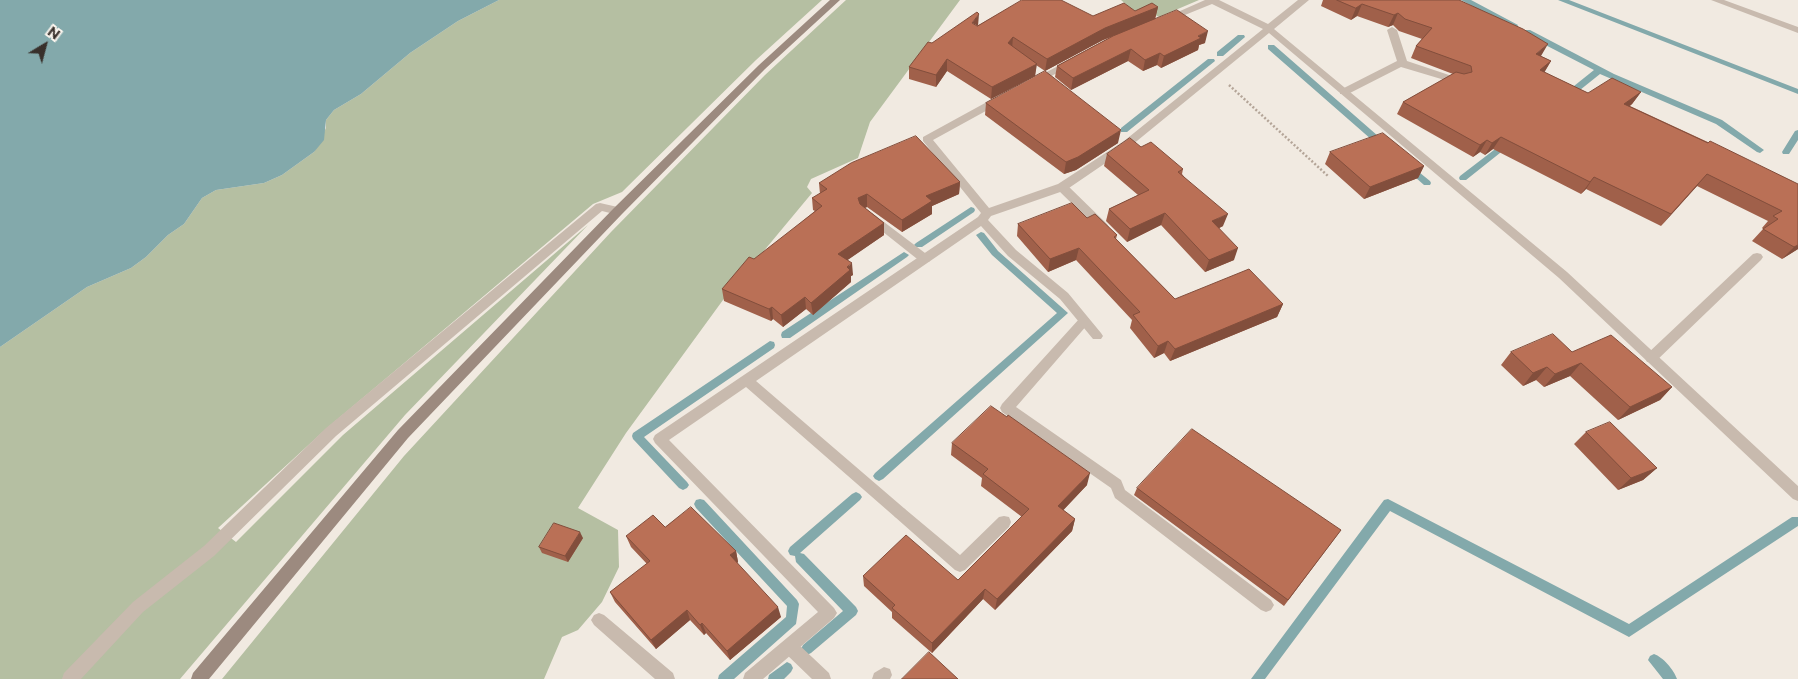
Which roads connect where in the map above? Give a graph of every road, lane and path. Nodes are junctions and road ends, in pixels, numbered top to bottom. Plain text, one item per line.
1 (835, 0) edge
2 (1212, 0) edge
3 (1304, 0) edge
4 (1716, 0) edge
5 (1160, 22) edge
6 (1268, 28) junction
7 (1392, 30) dead end
8 (1798, 30) edge
9 (1084, 56) edge
10 (1403, 64) junction
11 (1214, 72) junction
12 (1461, 82) edge
13 (1027, 85) edge
14 (1344, 92) junction
15 (1010, 94) edge
16 (1328, 176) dead end
17 (1062, 187) junction
18 (618, 211) junction
19 (866, 212) edge
20 (985, 216) junction
21 (1110, 235) edge
22 (1757, 257) dead end
23 (925, 259) junction
24 (1084, 321) junction
25 (1097, 336) dead end
26 (1651, 358) junction
27 (746, 380) junction
28 (1798, 495) edge
29 (1004, 522) dead end
30 (1266, 605) dead end
31 (598, 620) dead end
32 (790, 647) junction
33 (70, 679) edge
34 (199, 679) edge
35 (667, 679) edge
36 (752, 679) edge
37 (823, 679) edge

1 - 18 street
2 - 5 street
2 - 6 street
3 - 6 street
4 - 8 street
6 - 11 street
6 - 14 street
7 - 10 street
9 - 13 street
10 - 12 street
10 - 14 street
11 - 16 path
11 - 17 street
14 - 26 street
15 - 20 street
17 - 20 street
17 - 21 street
18 - 33 street
18 - 34 street
19 - 23 street
20 - 23 street
20 - 24 street
22 - 26 street
23 - 27 street
24 - 25 street
24 - 30 street
26 - 28 street
27 - 29 street
27 - 32 street
31 - 35 street
32 - 36 street
32 - 37 street

